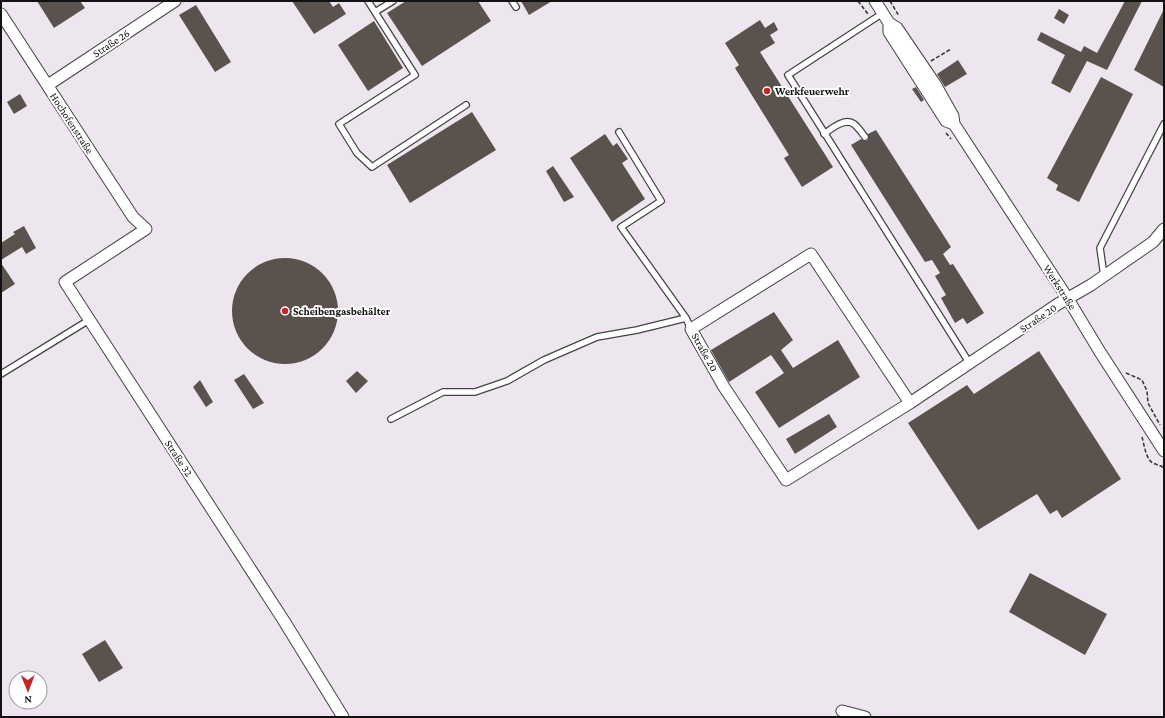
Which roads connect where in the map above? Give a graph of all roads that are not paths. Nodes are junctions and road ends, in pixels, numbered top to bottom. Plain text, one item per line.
1 (175, 1) edge
2 (368, 1) edge
3 (393, 1) edge
4 (512, 1) edge
5 (875, 1) edge
6 (516, 6) dead end
7 (375, 12) junction
8 (883, 13) junction
9 (1, 14) edge
10 (48, 85) junction
11 (466, 105) dead end
12 (1164, 124) edge
13 (618, 132) dead end
14 (824, 134) junction
15 (865, 137) dead end
16 (146, 229) joint
17 (1164, 229) edge
18 (1104, 276) junction
19 (1068, 299) junction
20 (686, 318) junction
21 (89, 320) junction
22 (691, 329) junction
23 (970, 364) junction
24 (1, 374) edge
25 (910, 403) junction
26 (391, 419) dead end
27 (1164, 451) edge
28 (842, 711) dead end
29 (343, 717) edge
30 (865, 717) edge

1 - 10 street, Straße 26
2 - 7 lane
3 - 7 lane
4 - 6 lane
5 - 8 street, Werkstraße
7 - 11 lane
8 - 14 lane
8 - 19 street, Werkstraße
9 - 10 street, Hochofenstraße
10 - 16 street, Hochofenstraße
12 - 18 lane
13 - 20 lane
14 - 15 lane
14 - 23 lane
16 - 21 street, Straße 32
17 - 18 street, Straße 20
18 - 19 street, Straße 20
19 - 23 street, Straße 20
19 - 27 street, Werkstraße
20 - 22 lane
20 - 26 lane
21 - 24 lane
21 - 29 street, Straße 32
22 - 25 street, Straße 20
22 - 25 street, Straße 20
23 - 25 street, Straße 20
28 - 30 street

